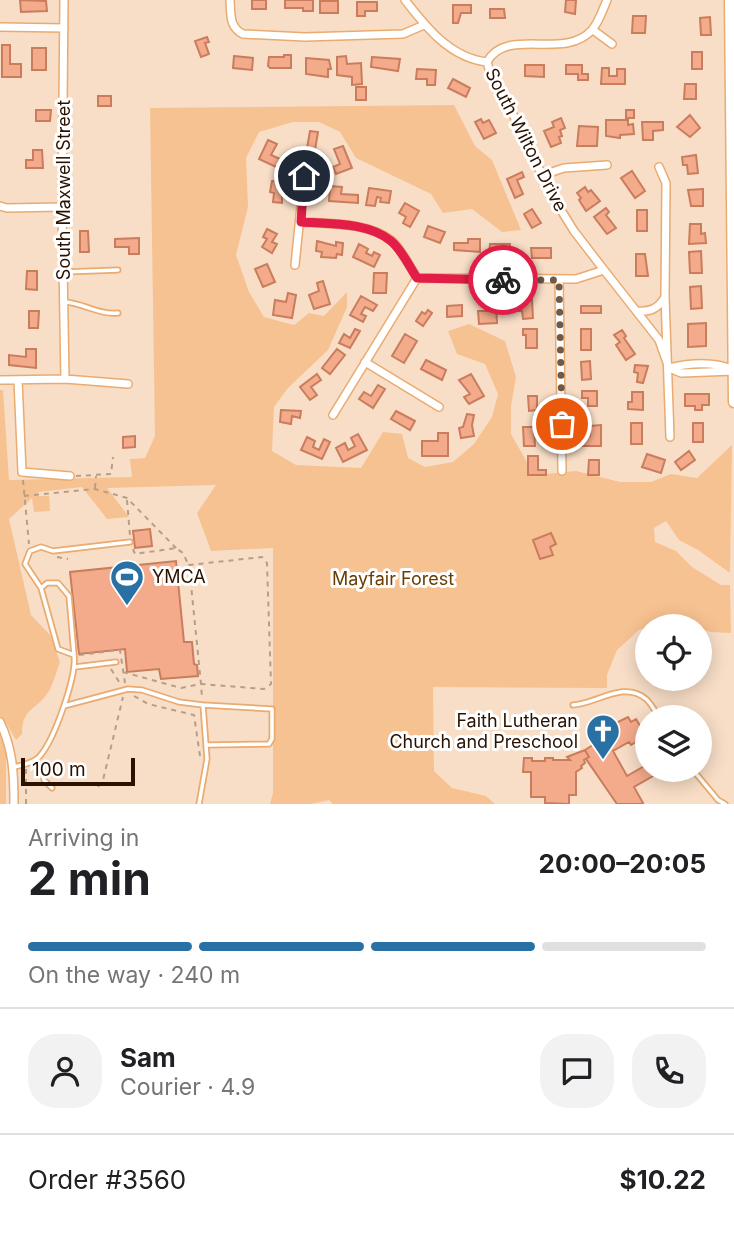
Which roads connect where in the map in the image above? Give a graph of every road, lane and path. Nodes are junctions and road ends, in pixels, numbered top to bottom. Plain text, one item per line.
1 (64, 0) edge
2 (230, 0) edge
3 (405, 0) edge
4 (607, 0) edge
5 (730, 0) edge
6 (424, 25) junction
7 (0, 27) edge
8 (64, 27) junction
9 (593, 30) junction
10 (612, 44) dead end
11 (487, 62) junction
12 (732, 76) edge
13 (607, 166) dead end
14 (659, 167) dead end
15 (544, 175) junction
16 (304, 176) dead end
17 (0, 206) edge
18 (62, 207) junction
19 (301, 222) junction
20 (295, 265) dead end
21 (118, 270) dead end
22 (604, 270) junction
23 (64, 272) junction
24 (417, 278) junction
25 (559, 280) junction
26 (665, 297) junction
27 (65, 302) junction
28 (637, 310) junction
29 (118, 313) dead end
30 (365, 362) junction
31 (669, 368) junction
32 (734, 371) edge
33 (65, 379) junction
34 (0, 380) edge
35 (18, 380) junction
36 (128, 384) dead end
37 (734, 402) edge
38 (439, 407) dead end
39 (333, 415) dead end
40 (670, 437) dead end
41 (113, 457) dead end
42 (562, 471) dead end
43 (22, 472) junction
44 (96, 475) junction
45 (71, 476) joint
46 (95, 489) junction
47 (24, 496) junction
48 (127, 498) junction
49 (130, 542) junction
50 (176, 548) junction
51 (30, 551) junction
52 (188, 565) junction
53 (41, 587) junction
54 (74, 655) junction
55 (116, 662) dead end
56 (75, 667) junction
57 (111, 669) dead end
58 (123, 672) junction
59 (201, 684) junction
60 (126, 690) junction
61 (203, 705) junction
62 (573, 705) dead end
63 (650, 705) edge
64 (64, 706) junction
65 (0, 722) edge
66 (206, 745) junction
67 (37, 759) junction
68 (207, 759) junction
69 (26, 764) junction
70 (14, 767) junction
71 (703, 782) edge
72 (99, 787) dead end
73 (52, 788) dead end
74 (15, 804) edge
75 (26, 804) edge
76 (199, 804) edge
77 (725, 804) edge

1 - 8 street, South Maxwell Street
2 - 6 street
3 - 6 street, South Wilton Drive
4 - 9 street
5 - 12 street
6 - 11 street, South Wilton Drive
7 - 8 street
8 - 18 street, South Maxwell Street
9 - 10 street
9 - 11 street
11 - 15 street, South Wilton Drive
12 - 32 street
13 - 15 street
14 - 26 street
15 - 22 street, South Wilton Drive
16 - 19 street
17 - 18 street
18 - 23 street, South Maxwell Street
19 - 20 street
19 - 24 street
21 - 23 lane
22 - 25 street
22 - 28 street, South Wilton Drive
23 - 27 street, South Maxwell Street
24 - 25 street
24 - 30 street
25 - 42 street
26 - 28 street
26 - 31 street
27 - 29 lane
27 - 33 street, South Maxwell Street
28 - 31 street, South Wilton Drive
30 - 38 street
30 - 39 street
31 - 32 street
31 - 40 street
32 - 37 street
33 - 35 street
33 - 36 street
34 - 35 street
35 - 43 street
41 - 44 path
43 - 45 street
43 - 47 path
44 - 45 path
44 - 46 path
46 - 47 path
46 - 48 path
47 - 51 path
48 - 49 path
48 - 50 path
49 - 50 path
49 - 51 lane
50 - 52 path
51 - 53 lane
52 - 59 path
52 - 59 path
53 - 54 lane
53 - 54 lane
54 - 56 lane
54 - 58 path
55 - 56 lane
56 - 64 lane
57 - 60 path
58 - 59 path
58 - 60 path
59 - 61 path
60 - 61 lane
60 - 64 lane
60 - 68 path
60 - 72 path
61 - 66 lane
61 - 66 lane
62 - 63 lane
64 - 67 lane
65 - 70 street
66 - 68 lane
67 - 69 lane
67 - 73 lane
68 - 76 lane
69 - 70 lane
69 - 75 path
70 - 74 street
71 - 77 lane

